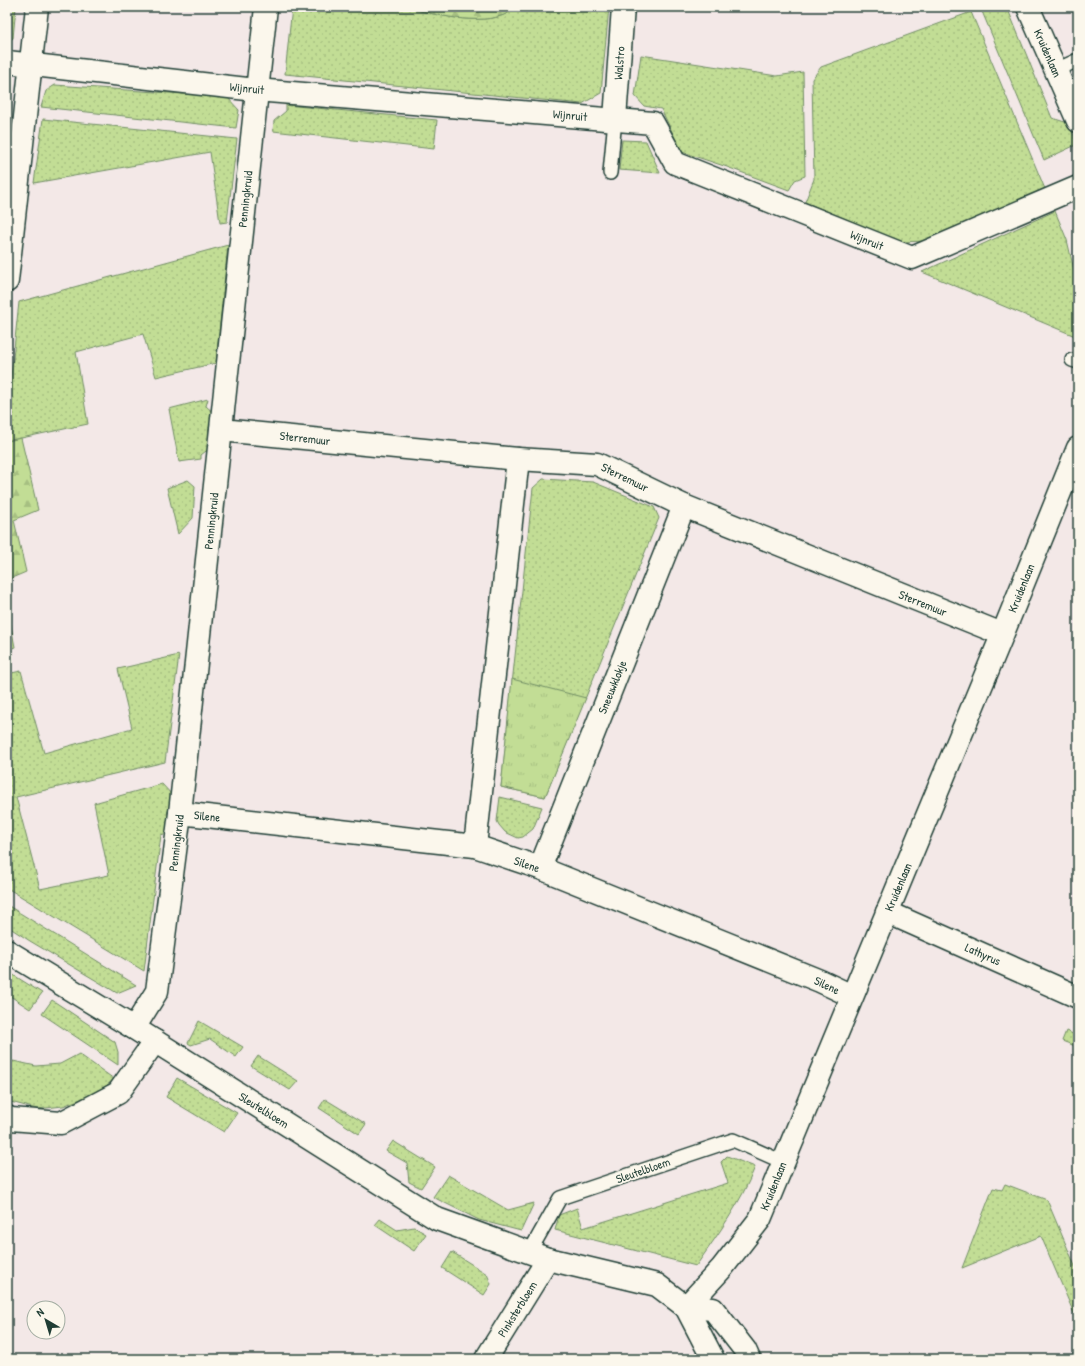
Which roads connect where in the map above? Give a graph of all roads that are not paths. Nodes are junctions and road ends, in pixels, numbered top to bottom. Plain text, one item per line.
1 (37, 7) edge
2 (266, 7) edge
3 (623, 7) edge
4 (1028, 7) edge
5 (1078, 60) edge
6 (7, 62) edge
7 (31, 65) junction
8 (1056, 70) junction
9 (256, 90) junction
10 (615, 119) junction
11 (1078, 122) edge
12 (610, 173) dead end
13 (1078, 187) edge
14 (7, 281) edge
15 (221, 430) junction
16 (1078, 448) edge
17 (518, 459) junction
18 (684, 506) junction
19 (1002, 634) junction
20 (180, 813) junction
21 (475, 846) junction
22 (540, 868) junction
23 (887, 912) junction
24 (7, 951) edge
25 (852, 996) junction
26 (1078, 997) edge
27 (134, 1028) junction
28 (155, 1042) junction
29 (7, 1117) edge
30 (783, 1162) junction
31 (539, 1256) junction
32 (686, 1307) junction
33 (486, 1359) edge
34 (713, 1359) edge
35 (749, 1359) edge

1 - 7 street
2 - 9 street, Penningkruid
3 - 10 street, Walstro
4 - 8 street, Kruidenlaan
5 - 8 lane
6 - 7 street, Wijnruit
7 - 9 street, Wijnruit
7 - 14 street
8 - 11 street, Kruidenlaan
9 - 10 street, Wijnruit
9 - 15 street, Penningkruid
10 - 12 lane
10 - 13 street, Wijnruit
15 - 17 street, Sterremuur
15 - 20 street, Penningkruid
16 - 19 street, Kruidenlaan
17 - 18 street, Sterremuur
17 - 21 street
18 - 19 street, Sterremuur
18 - 22 street, Sneeuwklokje
19 - 23 street, Kruidenlaan
20 - 21 street, Silene
20 - 27 street, Penningkruid
21 - 22 street, Silene
22 - 25 street, Silene
23 - 25 street, Kruidenlaan
23 - 26 street, Lathyrus
24 - 27 street, Sleutelbloem
25 - 30 street, Kruidenlaan
27 - 28 street, Sleutelbloem
28 - 29 street
28 - 31 street, Sleutelbloem
30 - 31 lane, Sleutelbloem
30 - 32 street, Kruidenlaan
31 - 32 street, Sleutelbloem
31 - 33 street, Pinksterbloem
32 - 34 street
32 - 35 street

